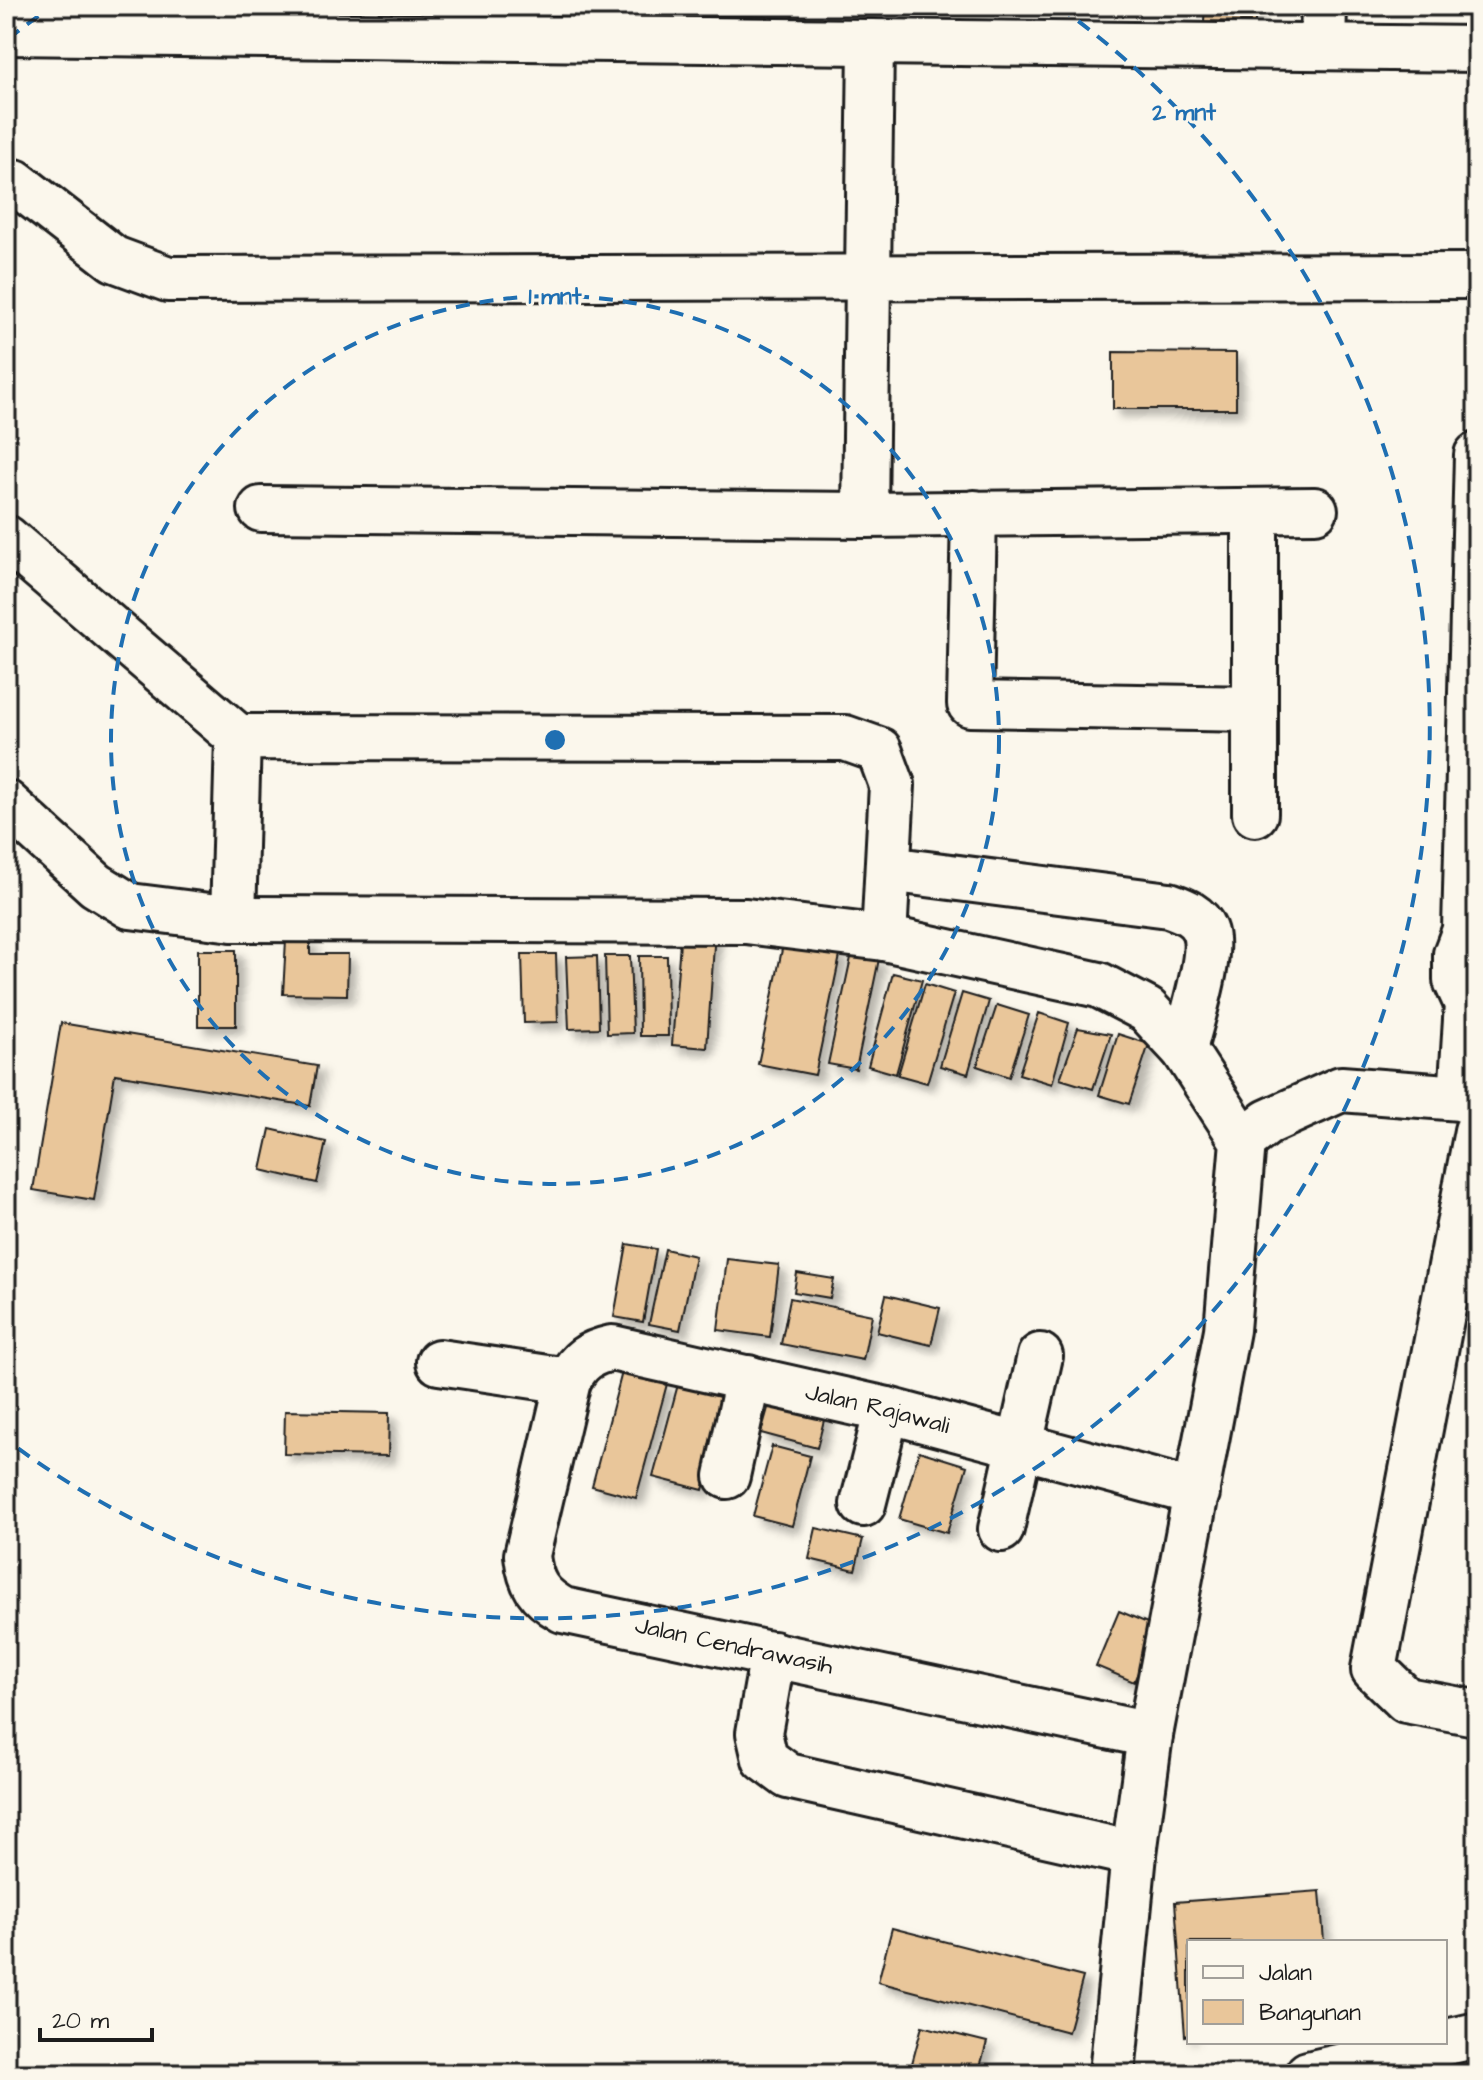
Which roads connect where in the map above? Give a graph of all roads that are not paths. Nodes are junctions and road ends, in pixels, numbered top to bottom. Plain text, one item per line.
1 (1324, 26) edge
2 (860, 30) edge
3 (6, 32) edge
4 (1477, 49) edge
5 (15, 182) dead end
6 (1477, 276) edge
7 (868, 277) junction
8 (1477, 455) edge
9 (261, 509) dead end
10 (1315, 510) dead end
11 (1255, 511) junction
12 (974, 513) junction
13 (865, 515) junction
14 (6, 538) edge
15 (1255, 709) junction
16 (238, 737) junction
17 (6, 803) edge
18 (1255, 814) dead end
19 (888, 869) junction
20 (1471, 917) edge
21 (233, 919) junction
22 (884, 938) junction
23 (1472, 997) edge
24 (1184, 1050) junction
25 (1472, 1111) edge
26 (1243, 1141) junction
27 (1040, 1356) dead end
28 (439, 1362) dead end
29 (748, 1378) junction
30 (568, 1381) junction
31 (887, 1410) junction
32 (1019, 1446) junction
33 (727, 1476) dead end
34 (1197, 1493) junction
35 (863, 1504) dead end
36 (1001, 1529) dead end
37 (773, 1654) junction
38 (1476, 1713) edge
39 (1150, 1735) junction
40 (1134, 1854) junction
41 (1477, 2035) edge
42 (1447, 2042) edge
43 (1438, 2044) edge
44 (1112, 2074) edge
45 (1308, 2074) edge

1 - 2 street
1 - 4 street
2 - 3 street
2 - 7 street
5 - 7 street
6 - 7 street
7 - 13 street
8 - 20 street
9 - 13 street
10 - 11 street
11 - 12 street
11 - 15 street
12 - 13 street
12 - 15 street
14 - 16 street
15 - 18 street
16 - 19 street
16 - 21 street
17 - 21 street
19 - 22 street
19 - 24 street
20 - 23 street
21 - 22 street
22 - 24 street
23 - 25 street
24 - 26 street
25 - 26 street
25 - 38 street
26 - 34 street
27 - 32 street
28 - 30 street
29 - 30 street, Jalan Rajawali
29 - 31 street, Jalan Rajawali
29 - 33 street
30 - 37 street, Jalan Cendrawasih
31 - 32 street, Jalan Rajawali
31 - 35 street
32 - 34 street, Jalan Rajawali
32 - 36 street
34 - 39 street
37 - 39 street, Jalan Cendrawasih
37 - 40 street
39 - 40 street
40 - 44 street
41 - 42 street
43 - 45 street

